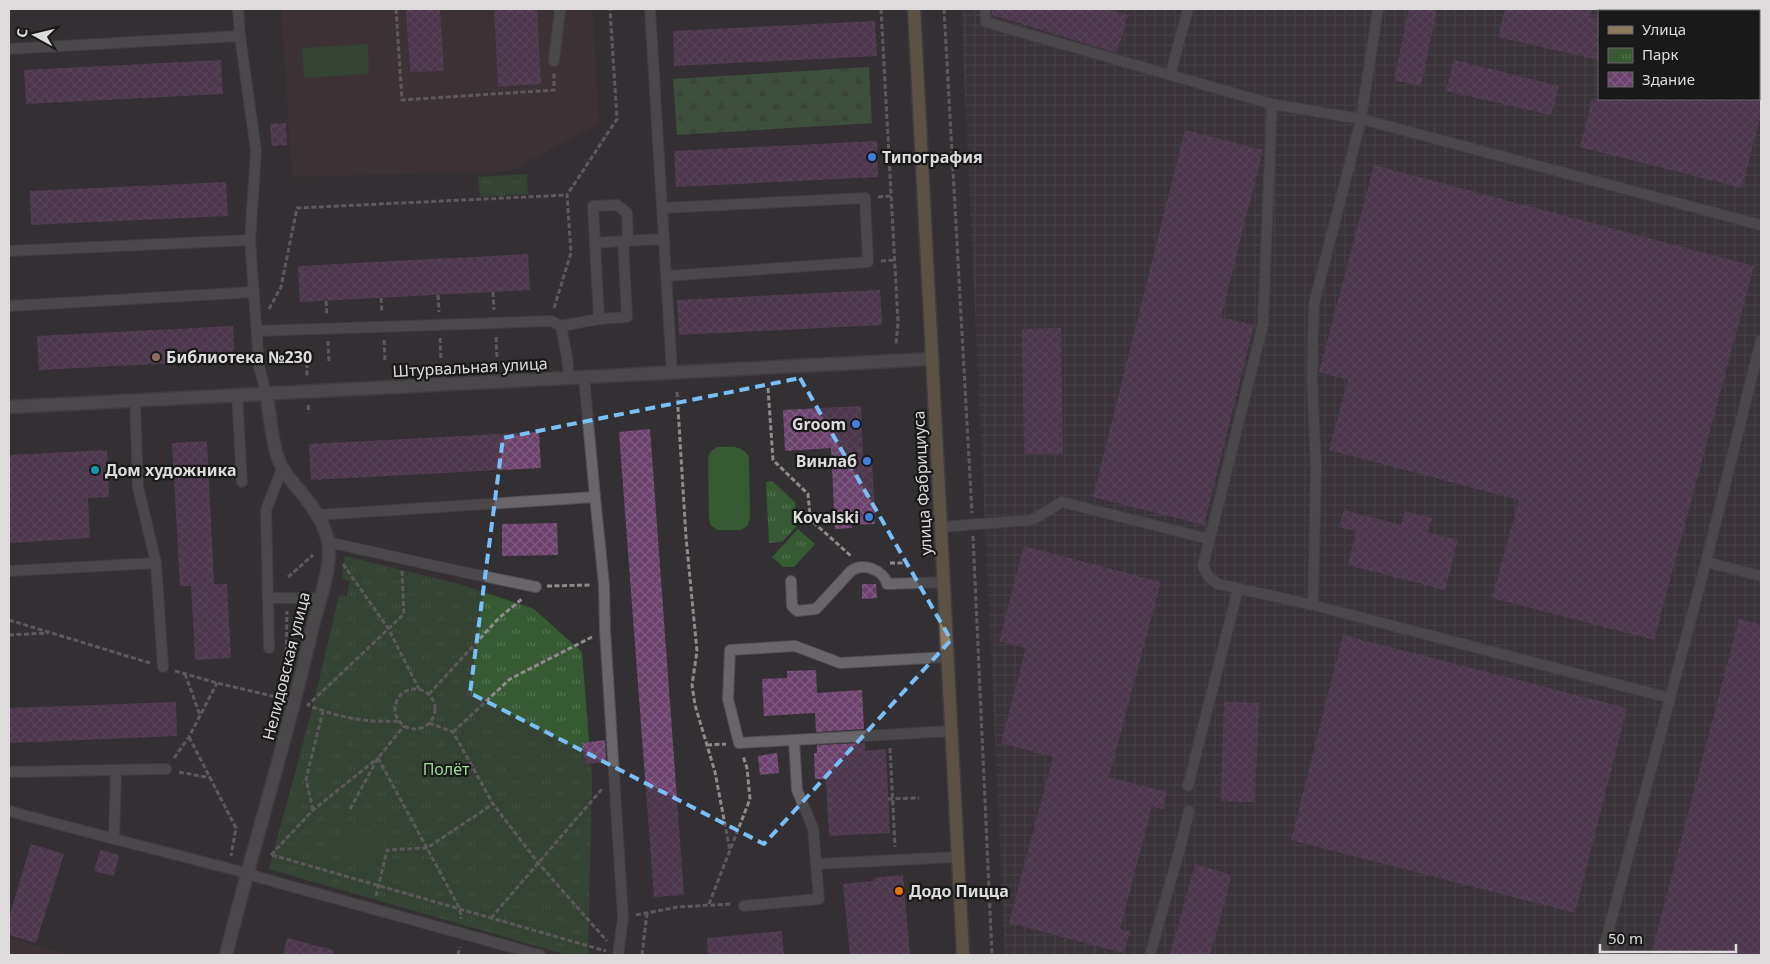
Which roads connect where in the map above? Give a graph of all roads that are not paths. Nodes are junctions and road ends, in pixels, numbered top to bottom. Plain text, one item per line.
1 (238, 9) edge
2 (560, 9) edge
3 (650, 9) edge
4 (914, 9) edge
5 (985, 9) edge
6 (1188, 9) edge
7 (1378, 9) edge
8 (240, 36) junction
9 (9, 49) edge
10 (554, 61) road end
11 (1170, 75) junction
12 (1272, 104) junction
13 (1361, 119) junction
14 (662, 208) junction
15 (1761, 224) edge
16 (664, 239) junction
17 (250, 240) junction
18 (625, 241) junction
19 (595, 243) junction
20 (9, 251) edge
21 (666, 276) junction
22 (254, 292) junction
23 (9, 306) edge
24 (599, 318) junction
25 (561, 326) junction
26 (257, 331) junction
27 (1761, 340) edge
28 (932, 360) junction
29 (672, 373) junction
30 (584, 377) junction
31 (569, 378) junction
32 (266, 394) junction
33 (237, 396) junction
34 (135, 401) junction
35 (9, 407) edge
36 (282, 469) junction
37 (242, 482) dead end
38 (595, 497) junction
39 (317, 515) junction
40 (941, 527) junction
41 (1209, 539) junction
42 (328, 542) junction
43 (1706, 562) junction
44 (156, 563) junction
45 (9, 571) edge
46 (1761, 576) edge
47 (790, 580) dead end
48 (943, 582) junction
49 (536, 587) road end
50 (1238, 589) junction
51 (268, 598) junction
52 (321, 598) junction
53 (1313, 605) junction
54 (269, 648) dead end
55 (947, 657) junction
56 (163, 667) dead end
57 (1670, 698) junction
58 (951, 731) junction
59 (794, 740) junction
60 (166, 769) road end
61 (116, 770) junction
62 (9, 772) edge
63 (1188, 786) dead end
64 (9, 811) edge
65 (1189, 811) dead end
66 (114, 839) junction
67 (957, 857) junction
68 (816, 864) junction
69 (248, 868) junction
70 (744, 906) road end
71 (226, 955) edge
72 (540, 955) edge
73 (618, 955) edge
74 (963, 955) edge
75 (1150, 955) edge
76 (1602, 955) edge

1 - 8 lane
2 - 10 lane
3 - 14 lane
4 - 28 main road, улица Фабрициуса
5 - 11 lane
6 - 11 lane
7 - 13 lane
8 - 9 lane
8 - 17 lane
11 - 12 lane
12 - 13 lane
12 - 41 lane
13 - 15 lane
13 - 53 lane
14 - 16 lane
14 - 21 lane
16 - 18 lane
16 - 21 lane
17 - 20 lane
17 - 22 lane
18 - 19 lane
18 - 19 lane
18 - 24 lane
19 - 24 lane
21 - 29 lane
22 - 23 lane
22 - 26 lane
24 - 25 lane
25 - 26 lane
25 - 31 lane
26 - 32 lane
27 - 43 lane
28 - 29 street, Штурвальная улица
28 - 40 main road, улица Фабрициуса
29 - 30 street, Штурвальная улица
30 - 31 street, Штурвальная улица
30 - 38 lane
31 - 32 street, Штурвальная улица
32 - 33 street, Штурвальная улица
32 - 36 street, Нелидовская улица
33 - 34 street, Штурвальная улица
33 - 37 lane
34 - 35 street, Штурвальная улица
34 - 44 lane
36 - 39 street, Нелидовская улица
36 - 51 lane
38 - 39 lane
38 - 73 lane
39 - 42 street, Нелидовская улица
40 - 41 lane
40 - 48 main road, улица Фабрициуса
41 - 50 lane
42 - 49 lane
42 - 52 street, Нелидовская улица
43 - 46 lane
43 - 57 lane
44 - 45 lane
44 - 56 lane
47 - 48 lane
48 - 55 main road, улица Фабрициуса
50 - 53 lane
50 - 63 lane
51 - 52 lane
51 - 54 lane
52 - 69 street, Нелидовская улица
53 - 57 lane
55 - 58 main road, улица Фабрициуса
55 - 59 lane
57 - 76 lane
58 - 59 lane
58 - 67 main road, улица Фабрициуса
59 - 68 lane
60 - 61 lane
61 - 62 lane
61 - 66 lane
64 - 66 lane
65 - 75 lane
66 - 69 lane
67 - 68 lane
67 - 74 main road, улица Фабрициуса
68 - 70 lane
69 - 71 street, Нелидовская улица
69 - 72 lane

